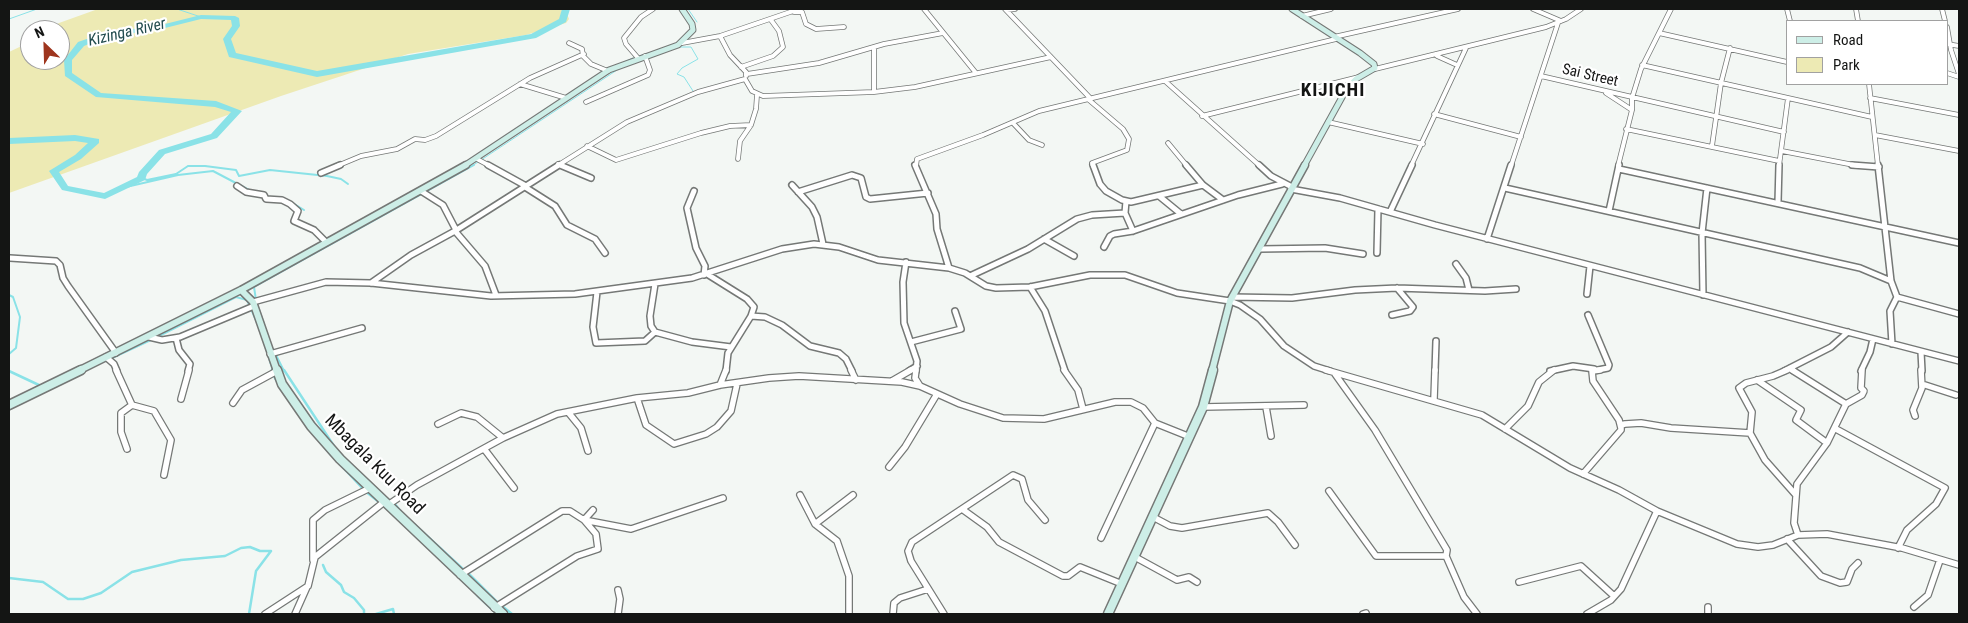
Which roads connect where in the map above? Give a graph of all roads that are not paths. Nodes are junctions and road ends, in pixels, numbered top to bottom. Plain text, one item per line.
1 (653, 9) edge
2 (682, 9) edge
3 (799, 9) edge
4 (924, 9) edge
5 (1015, 9) edge
6 (1292, 9) edge
7 (1331, 9) edge
8 (1458, 9) edge
9 (1533, 9) edge
10 (1581, 9) edge
11 (1671, 9) edge
12 (1782, 9) edge
13 (1006, 10) edge
14 (1788, 10) edge
15 (794, 12) junction
16 (1302, 16) junction
17 (771, 20) junction
18 (1560, 22) junction
19 (844, 27) dead end
20 (943, 33) junction
21 (1659, 33) junction
22 (720, 36) junction
23 (1335, 38) junction
24 (569, 43) dead end
25 (682, 43) junction
26 (1949, 44) edge
27 (1959, 46) edge
28 (874, 47) junction
29 (1466, 48) junction
30 (1730, 48) junction
31 (584, 54) junction
32 (1049, 55) junction
33 (1436, 55) junction
34 (645, 56) junction
35 (638, 58) junction
36 (1786, 62) edge
37 (1642, 65) junction
38 (1457, 66) junction
39 (742, 67) junction
40 (1374, 69) junction
41 (608, 70) junction
42 (976, 73) junction
43 (746, 76) junction
44 (1542, 76) junction
45 (1959, 76) edge
46 (1359, 77) junction
47 (1165, 81) junction
48 (1721, 83) junction
49 (520, 84) junction
50 (1868, 85) edge
51 (1599, 88) junction
52 (874, 92) junction
53 (757, 95) junction
54 (566, 98) junction
55 (1632, 98) junction
56 (1788, 98) junction
57 (1870, 98) junction
58 (1090, 99) junction
59 (586, 102) dead end
60 (1632, 110) junction
61 (1434, 114) junction
62 (1959, 115) edge
63 (1202, 116) junction
64 (1716, 116) junction
65 (1872, 117) junction
66 (1328, 122) junction
67 (1013, 123) junction
68 (750, 126) junction
69 (1626, 129) junction
70 (1784, 132) junction
71 (1875, 136) junction
72 (1521, 137) junction
73 (1168, 143) dead end
74 (1423, 144) junction
75 (1042, 145) dead end
76 (587, 146) junction
77 (1712, 146) junction
78 (1782, 151) junction
79 (1959, 151) edge
80 (738, 158) dead end
81 (477, 159) junction
82 (1780, 160) junction
83 (558, 164) junction
84 (1879, 167) junction
85 (1618, 169) junction
86 (321, 173) dead end
87 (592, 178) dead end
88 (1203, 184) junction
89 (1282, 184) junction
90 (792, 185) dead end
91 (237, 186) dead end
92 (526, 186) junction
93 (1291, 188) junction
94 (1505, 188) junction
95 (1707, 188) junction
96 (421, 191) junction
97 (694, 191) dead end
98 (798, 192) junction
99 (928, 193) junction
100 (1159, 196) junction
101 (1223, 200) junction
102 (1126, 201) junction
103 (1778, 202) junction
104 (1378, 209) junction
105 (1610, 211) junction
106 (1390, 212) junction
107 (1125, 213) junction
108 (1181, 214) junction
109 (1886, 227) junction
110 (456, 230) junction
111 (1133, 231) junction
112 (1702, 233) junction
113 (1044, 239) junction
114 (1487, 239) junction
115 (326, 242) junction
116 (1959, 243) edge
117 (823, 244) junction
118 (1104, 247) dead end
119 (1260, 249) junction
120 (605, 253) dead end
121 (1377, 253) dead end
122 (1363, 254) dead end
123 (1074, 256) dead end
124 (10, 258) dead end
125 (906, 262) junction
126 (1456, 264) dead end
127 (1590, 266) junction
128 (949, 268) junction
129 (705, 275) junction
130 (970, 276) junction
131 (1891, 280) junction
132 (370, 283) junction
133 (655, 284) junction
134 (1030, 287) junction
135 (1397, 288) junction
136 (1516, 289) dead end
137 (241, 290) junction
138 (1469, 290) junction
139 (597, 292) junction
140 (1587, 294) dead end
141 (1703, 295) junction
142 (496, 296) junction
143 (1897, 297) junction
144 (1231, 299) junction
145 (254, 304) junction
146 (955, 311) dead end
147 (1959, 314) edge
148 (1392, 315) dead end
149 (1588, 315) dead end
150 (751, 316) junction
151 (362, 328) dead end
152 (655, 332) junction
153 (1848, 332) junction
154 (149, 337) junction
155 (176, 338) junction
156 (1872, 339) junction
157 (1436, 341) dead end
158 (911, 342) junction
159 (1892, 344) junction
160 (731, 347) junction
161 (116, 352) junction
162 (1921, 352) junction
163 (270, 354) junction
164 (106, 357) junction
165 (1959, 361) edge
166 (917, 366) junction
167 (1790, 368) junction
168 (1594, 369) junction
169 (277, 372) junction
170 (1335, 374) junction
171 (856, 380) junction
172 (1757, 380) junction
173 (889, 382) junction
174 (736, 384) junction
175 (1922, 384) junction
176 (720, 385) junction
177 (920, 386) junction
178 (937, 394) junction
179 (1956, 395) dead end
180 (637, 398) junction
181 (182, 399) dead end
182 (1434, 400) junction
183 (233, 403) dead end
184 (1846, 404) junction
185 (9, 405) edge
186 (132, 405) junction
187 (1304, 405) dead end
188 (1203, 407) junction
189 (1266, 407) junction
190 (1083, 409) junction
191 (568, 412) junction
192 (1915, 416) dead end
193 (1155, 423) junction
194 (438, 424) dead end
195 (1505, 429) junction
196 (1836, 429) junction
197 (1621, 430) junction
198 (1750, 433) junction
199 (1271, 436) dead end
200 (1190, 437) junction
201 (503, 438) junction
202 (1827, 444) junction
203 (127, 449) dead end
204 (485, 450) junction
205 (588, 451) dead end
206 (888, 467) dead end
207 (1583, 474) junction
208 (164, 476) dead end
209 (370, 488) junction
210 (514, 488) dead end
211 (1329, 491) dead end
212 (1795, 494) junction
213 (800, 495) dead end
214 (853, 496) dead end
215 (724, 498) dead end
216 (386, 504) junction
217 (962, 509) junction
218 (593, 510) dead end
219 (1657, 512) junction
220 (1154, 517) junction
221 (584, 520) junction
222 (1045, 520) dead end
223 (815, 524) junction
224 (1798, 536) junction
225 (1101, 538) dead end
226 (1787, 539) junction
227 (1295, 545) dead end
228 (1898, 548) junction
229 (1446, 556) junction
230 (1135, 557) junction
231 (313, 560) junction
232 (1940, 560) junction
233 (1858, 563) dead end
234 (1959, 565) edge
235 (460, 575) junction
236 (1197, 582) dead end
237 (1519, 582) dead end
238 (1122, 584) junction
239 (308, 586) junction
240 (928, 589) junction
241 (618, 590) dead end
242 (1614, 596) junction
243 (1914, 607) dead end
244 (494, 608) junction
245 (265, 614) edge
246 (295, 614) edge
247 (503, 614) edge
248 (618, 614) edge
249 (849, 614) edge
250 (893, 614) edge
251 (944, 614) edge
252 (1108, 614) edge
253 (1477, 614) edge
254 (1587, 614) edge

1 - 35 street
2 - 25 street
3 - 15 street
4 - 20 street
5 - 13 street
6 - 16 street
7 - 16 street
8 - 23 street
9 - 18 street
10 - 18 street
11 - 21 street
12 - 14 street
13 - 32 street
15 - 17 street
15 - 19 street
16 - 23 street
17 - 22 street
17 - 39 street
18 - 29 street
18 - 44 street
20 - 28 street
20 - 42 street
21 - 30 street
21 - 37 street
22 - 25 street
22 - 39 street
23 - 40 street
23 - 47 street
24 - 31 street
25 - 34 street
26 - 27 street
26 - 45 street
28 - 43 street
28 - 52 street
29 - 33 street
29 - 38 street
30 - 36 street
30 - 48 street
31 - 41 street
31 - 49 street
32 - 42 street
32 - 58 street
33 - 38 street
33 - 40 street
34 - 35 street
34 - 59 street
35 - 41 street
37 - 48 street
37 - 55 street
38 - 61 street
39 - 43 street
40 - 46 street
41 - 54 street
42 - 52 street
43 - 53 street
43 - 76 street
44 - 51 street, Sai Street
44 - 72 street
46 - 63 street
46 - 66 street
47 - 58 street
47 - 63 street
48 - 56 street
48 - 64 street
49 - 54 street
49 - 86 street
50 - 57 street
51 - 55 street, Sai Street
51 - 60 street
52 - 53 street
53 - 68 street
54 - 81 street
55 - 60 street
55 - 64 street, Sai Street
56 - 65 street
56 - 70 street
57 - 62 street
57 - 65 street
58 - 67 street
58 - 102 street
60 - 69 street
61 - 72 street
61 - 74 street
63 - 89 street
64 - 70 street, Sai Street
64 - 77 street
65 - 71 street
66 - 74 street
66 - 93 street
67 - 75 street
67 - 99 street
68 - 76 street
68 - 80 street
69 - 77 street
69 - 85 street
70 - 78 street
71 - 79 street
71 - 84 street
72 - 94 street
73 - 88 street
74 - 106 street
76 - 83 street
77 - 82 street
78 - 82 street
78 - 84 street
81 - 92 street
81 - 96 street
82 - 103 street
83 - 87 street
83 - 92 street
84 - 109 street
85 - 95 street
85 - 105 street
88 - 100 street
88 - 101 street
89 - 93 street
89 - 101 street
90 - 98 street
91 - 115 street
92 - 110 street
92 - 120 street
93 - 104 street
93 - 119 street
94 - 105 street
94 - 114 street
95 - 103 street
95 - 112 street
96 - 110 street
96 - 115 street
97 - 129 street
98 - 99 street
98 - 117 street
99 - 128 street
100 - 102 street
100 - 108 street
101 - 108 street
102 - 107 street
103 - 109 street
104 - 106 street
104 - 121 street
105 - 112 street
106 - 114 street
107 - 111 street
107 - 113 street
108 - 111 street
109 - 116 street
109 - 131 street
110 - 132 street
110 - 142 street
111 - 118 street
112 - 131 street
112 - 141 street
113 - 123 street
113 - 130 street
114 - 127 street
115 - 137 street
117 - 125 street
117 - 129 street
119 - 122 street
119 - 144 street
124 - 161 street
125 - 128 street
125 - 158 street
126 - 138 street
127 - 140 street
127 - 141 street
128 - 130 street
129 - 133 street
129 - 150 street
130 - 134 street
131 - 143 street
132 - 142 street
132 - 145 street
133 - 139 street
133 - 152 street
134 - 144 street
134 - 190 street
135 - 138 street
135 - 144 street
135 - 148 street
136 - 138 street
137 - 145 street, Mbagala Kuu Road
137 - 154 street
139 - 142 street
139 - 152 street
141 - 153 street
143 - 147 street
143 - 159 street
144 - 170 street
144 - 188 street
145 - 155 street
145 - 163 street, Mbagala Kuu Road
146 - 158 street
149 - 168 street
150 - 160 street
150 - 171 street
151 - 163 street
152 - 160 street
153 - 156 street
153 - 167 street
154 - 155 street
154 - 161 street
155 - 181 street
156 - 159 street
156 - 184 street
157 - 182 street
158 - 166 street
159 - 162 street
160 - 176 street
161 - 164 street
162 - 165 street
162 - 175 street
163 - 169 street, Mbagala Kuu Road
164 - 185 street
164 - 186 street
166 - 173 street
166 - 177 street
167 - 172 street
167 - 184 street
168 - 195 street
168 - 197 street
169 - 183 street
169 - 209 street, Mbagala Kuu Road
170 - 182 street
170 - 229 street
171 - 173 street
171 - 174 street
172 - 198 street
172 - 202 street
173 - 177 street
174 - 176 street
174 - 180 street
175 - 179 street
175 - 192 street
176 - 180 street
177 - 178 street
178 - 190 street
178 - 206 street
180 - 191 street
182 - 195 street
184 - 196 street
186 - 203 street
186 - 208 street
187 - 189 street
188 - 189 street
188 - 200 street
189 - 199 street
190 - 193 street
191 - 201 street
191 - 205 street
193 - 200 street
193 - 225 street
194 - 201 street
195 - 207 street
196 - 202 street
196 - 228 street
197 - 198 street
197 - 207 street
198 - 212 street
200 - 220 street
201 - 204 street
202 - 212 street
204 - 210 street
204 - 216 street
207 - 219 street
209 - 216 street, Mbagala Kuu Road
209 - 231 street
211 - 229 street
212 - 224 street
213 - 223 street
214 - 223 street
215 - 221 street
216 - 231 street
216 - 235 street, Mbagala Kuu Road
217 - 222 street
217 - 238 street
217 - 240 street
218 - 221 street
219 - 226 street
219 - 242 street
220 - 227 street
220 - 230 street
221 - 235 street
221 - 244 street
223 - 249 street
224 - 226 street
224 - 228 street
226 - 233 street
228 - 232 street
229 - 253 street
230 - 236 street
230 - 238 street
231 - 239 street
232 - 234 street
232 - 243 street
235 - 244 street, Mbagala Kuu Road
237 - 242 street
238 - 252 street
239 - 245 street
239 - 246 street
240 - 250 street
240 - 251 street
241 - 248 street
242 - 254 street
244 - 247 street, Mbagala Kuu Road

